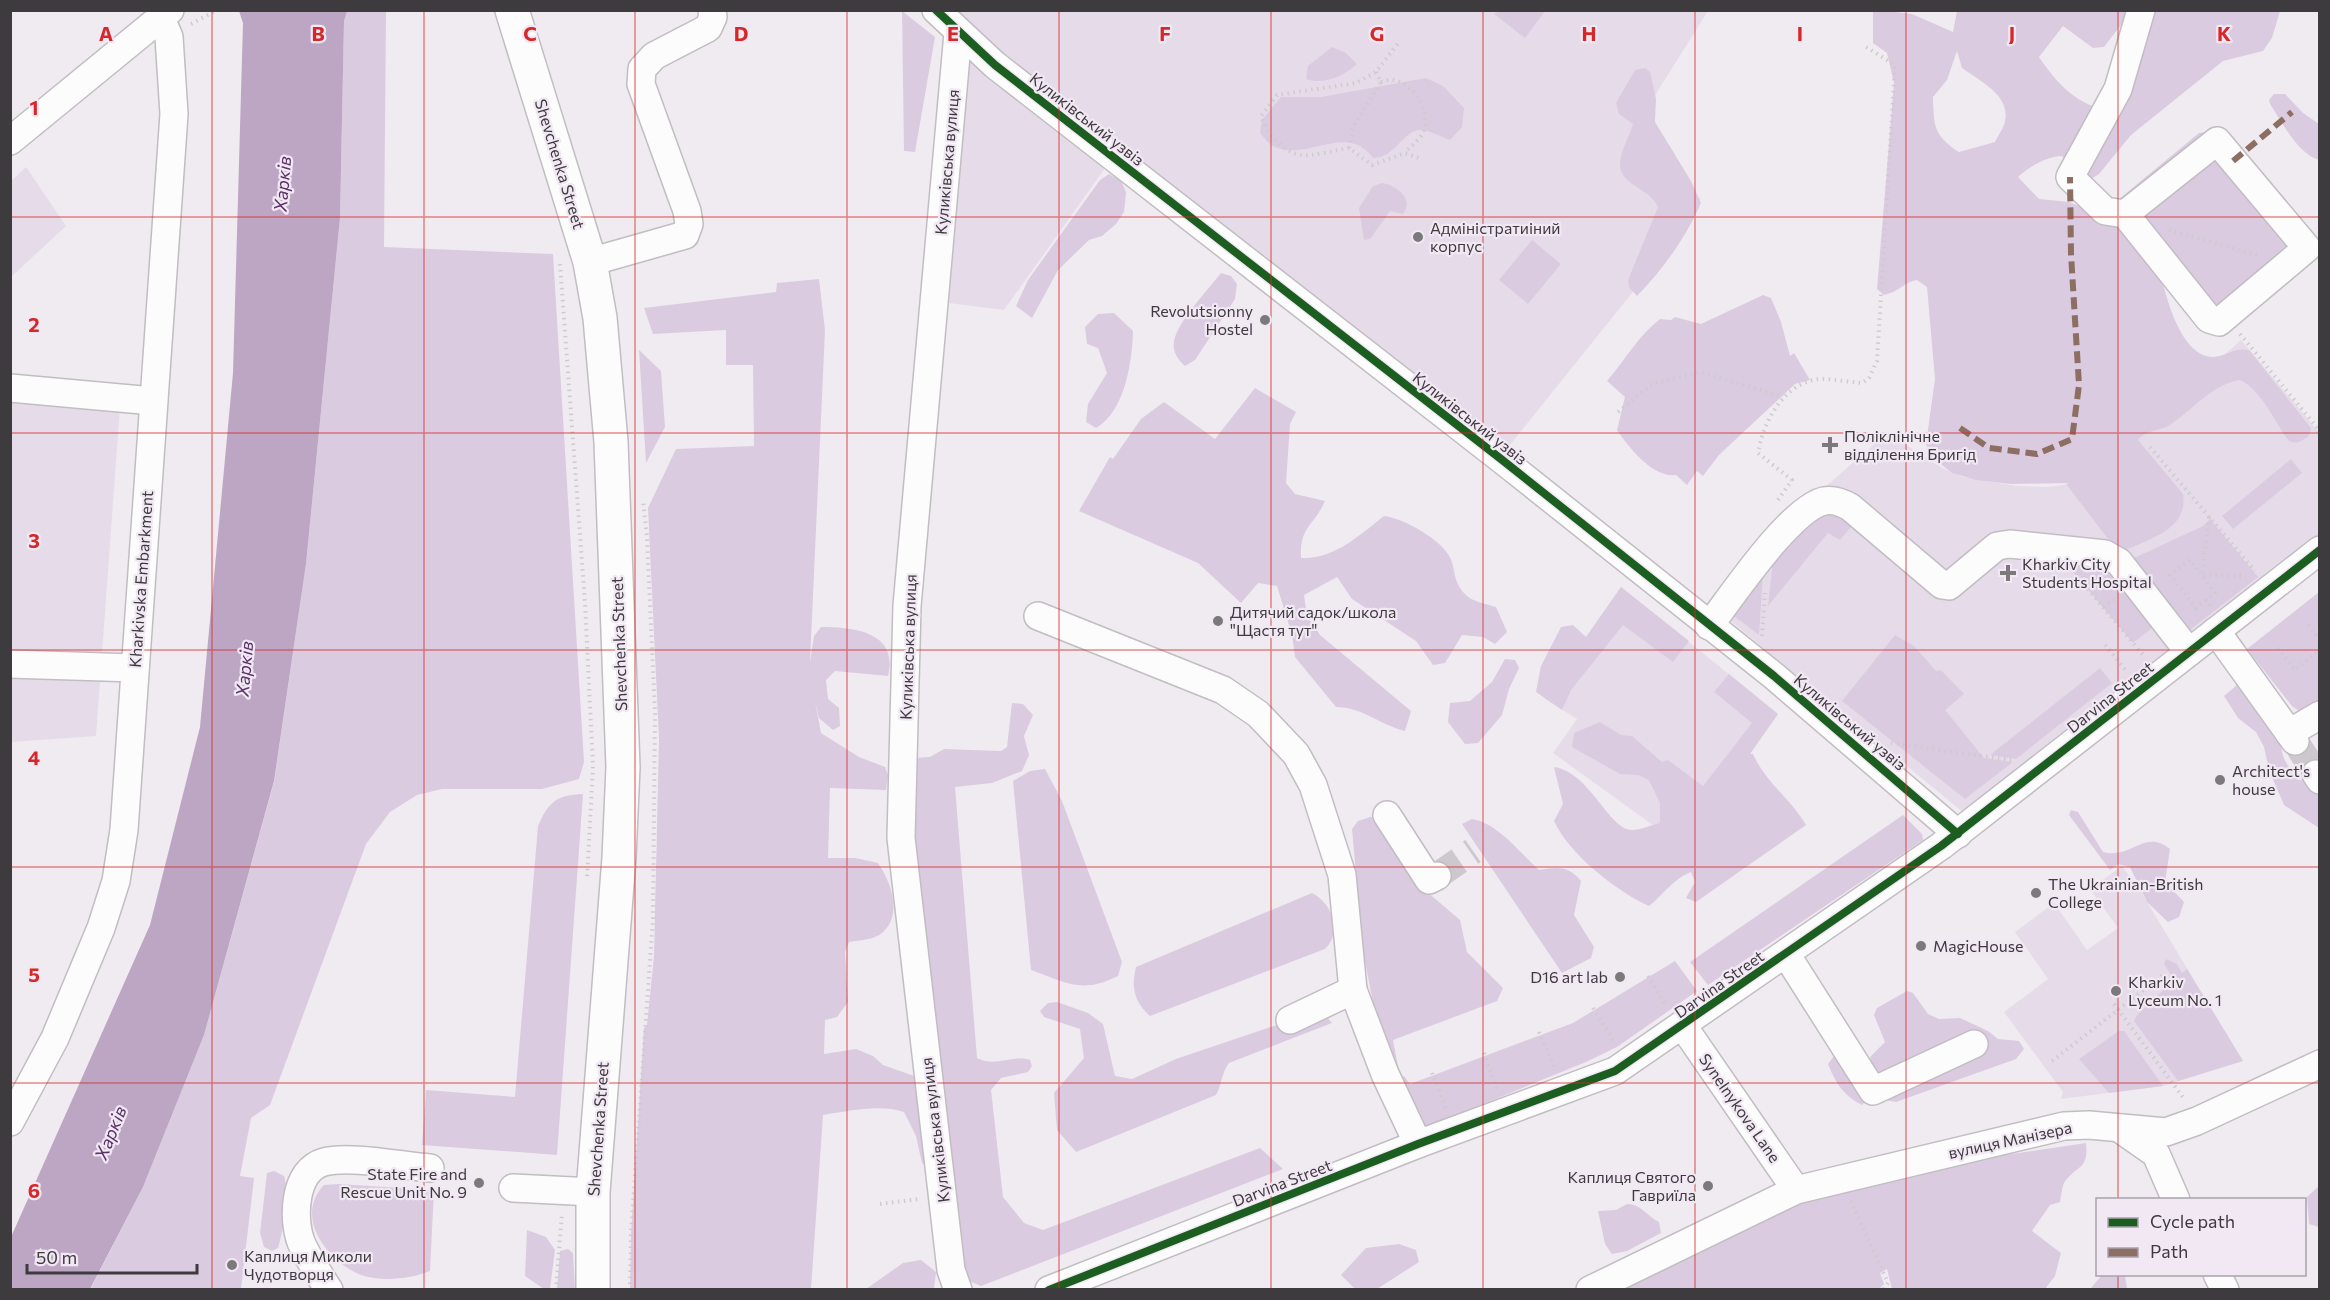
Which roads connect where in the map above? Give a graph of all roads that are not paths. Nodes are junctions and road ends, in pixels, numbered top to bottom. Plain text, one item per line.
1 (512, 10) edge
2 (712, 10) edge
3 (936, 10) edge
4 (2142, 10) edge
5 (165, 13) edge
6 (958, 33) junction
7 (10, 141) edge
8 (2128, 217) junction
9 (590, 262) junction
10 (10, 388) edge
11 (153, 401) junction
12 (2319, 550) edge
13 (1038, 616) dead end
14 (2215, 621) junction
15 (1709, 626) junction
16 (2189, 652) junction
17 (10, 664) edge
18 (135, 668) junction
19 (2319, 715) edge
20 (1387, 815) dead end
21 (1958, 834) junction
22 (1437, 876) dead end
23 (1786, 954) junction
24 (1353, 990) junction
25 (1676, 1018) junction
26 (1290, 1020) dead end
27 (1974, 1044) dead end
28 (2319, 1064) edge
29 (2191, 1110) junction
30 (10, 1122) edge
31 (2119, 1130) junction
32 (1418, 1144) junction
33 (430, 1168) dead end
34 (2163, 1170) junction
35 (513, 1188) dead end
36 (1796, 1190) junction
37 (578, 1191) junction
38 (2175, 1198) edge
39 (2218, 1276) edge
40 (329, 1290) edge
41 (593, 1290) edge
42 (958, 1290) edge
43 (1049, 1290) edge
44 (1590, 1290) edge
45 (2225, 1290) edge

1 - 9 main road, Shevchenka Street
2 - 9 street
3 - 6 street
4 - 8 street
5 - 7 street
5 - 11 street, Kharkivska Embarkment
6 - 15 street, Куликівський узвіз
6 - 42 street, Куликівська вулиця
8 - 8 street
9 - 37 main road, Shevchenka Street
10 - 11 street
11 - 18 street, Kharkivska Embarkment
12 - 14 street, Darvina Street
13 - 24 street
14 - 16 street, Darvina Street
14 - 19 street
15 - 16 street
15 - 21 street, Куликівський узвіз
16 - 21 street, Darvina Street
17 - 18 street
18 - 30 street, Kharkivska Embarkment
20 - 22 street
21 - 23 street, Darvina Street
23 - 25 street, Darvina Street
23 - 27 street
24 - 26 street
24 - 32 street
25 - 32 street, Darvina Street
25 - 36 street, Synelnykova Lane
28 - 29 street, вулиця Манізера
29 - 31 street, вулиця Манізера
29 - 34 street
31 - 34 street
31 - 36 street, вулиця Манізера
32 - 43 street, Darvina Street
33 - 40 street
34 - 38 street
35 - 37 street
36 - 44 street, вулиця Манізера
37 - 41 main road, Shevchenka Street
39 - 45 street

